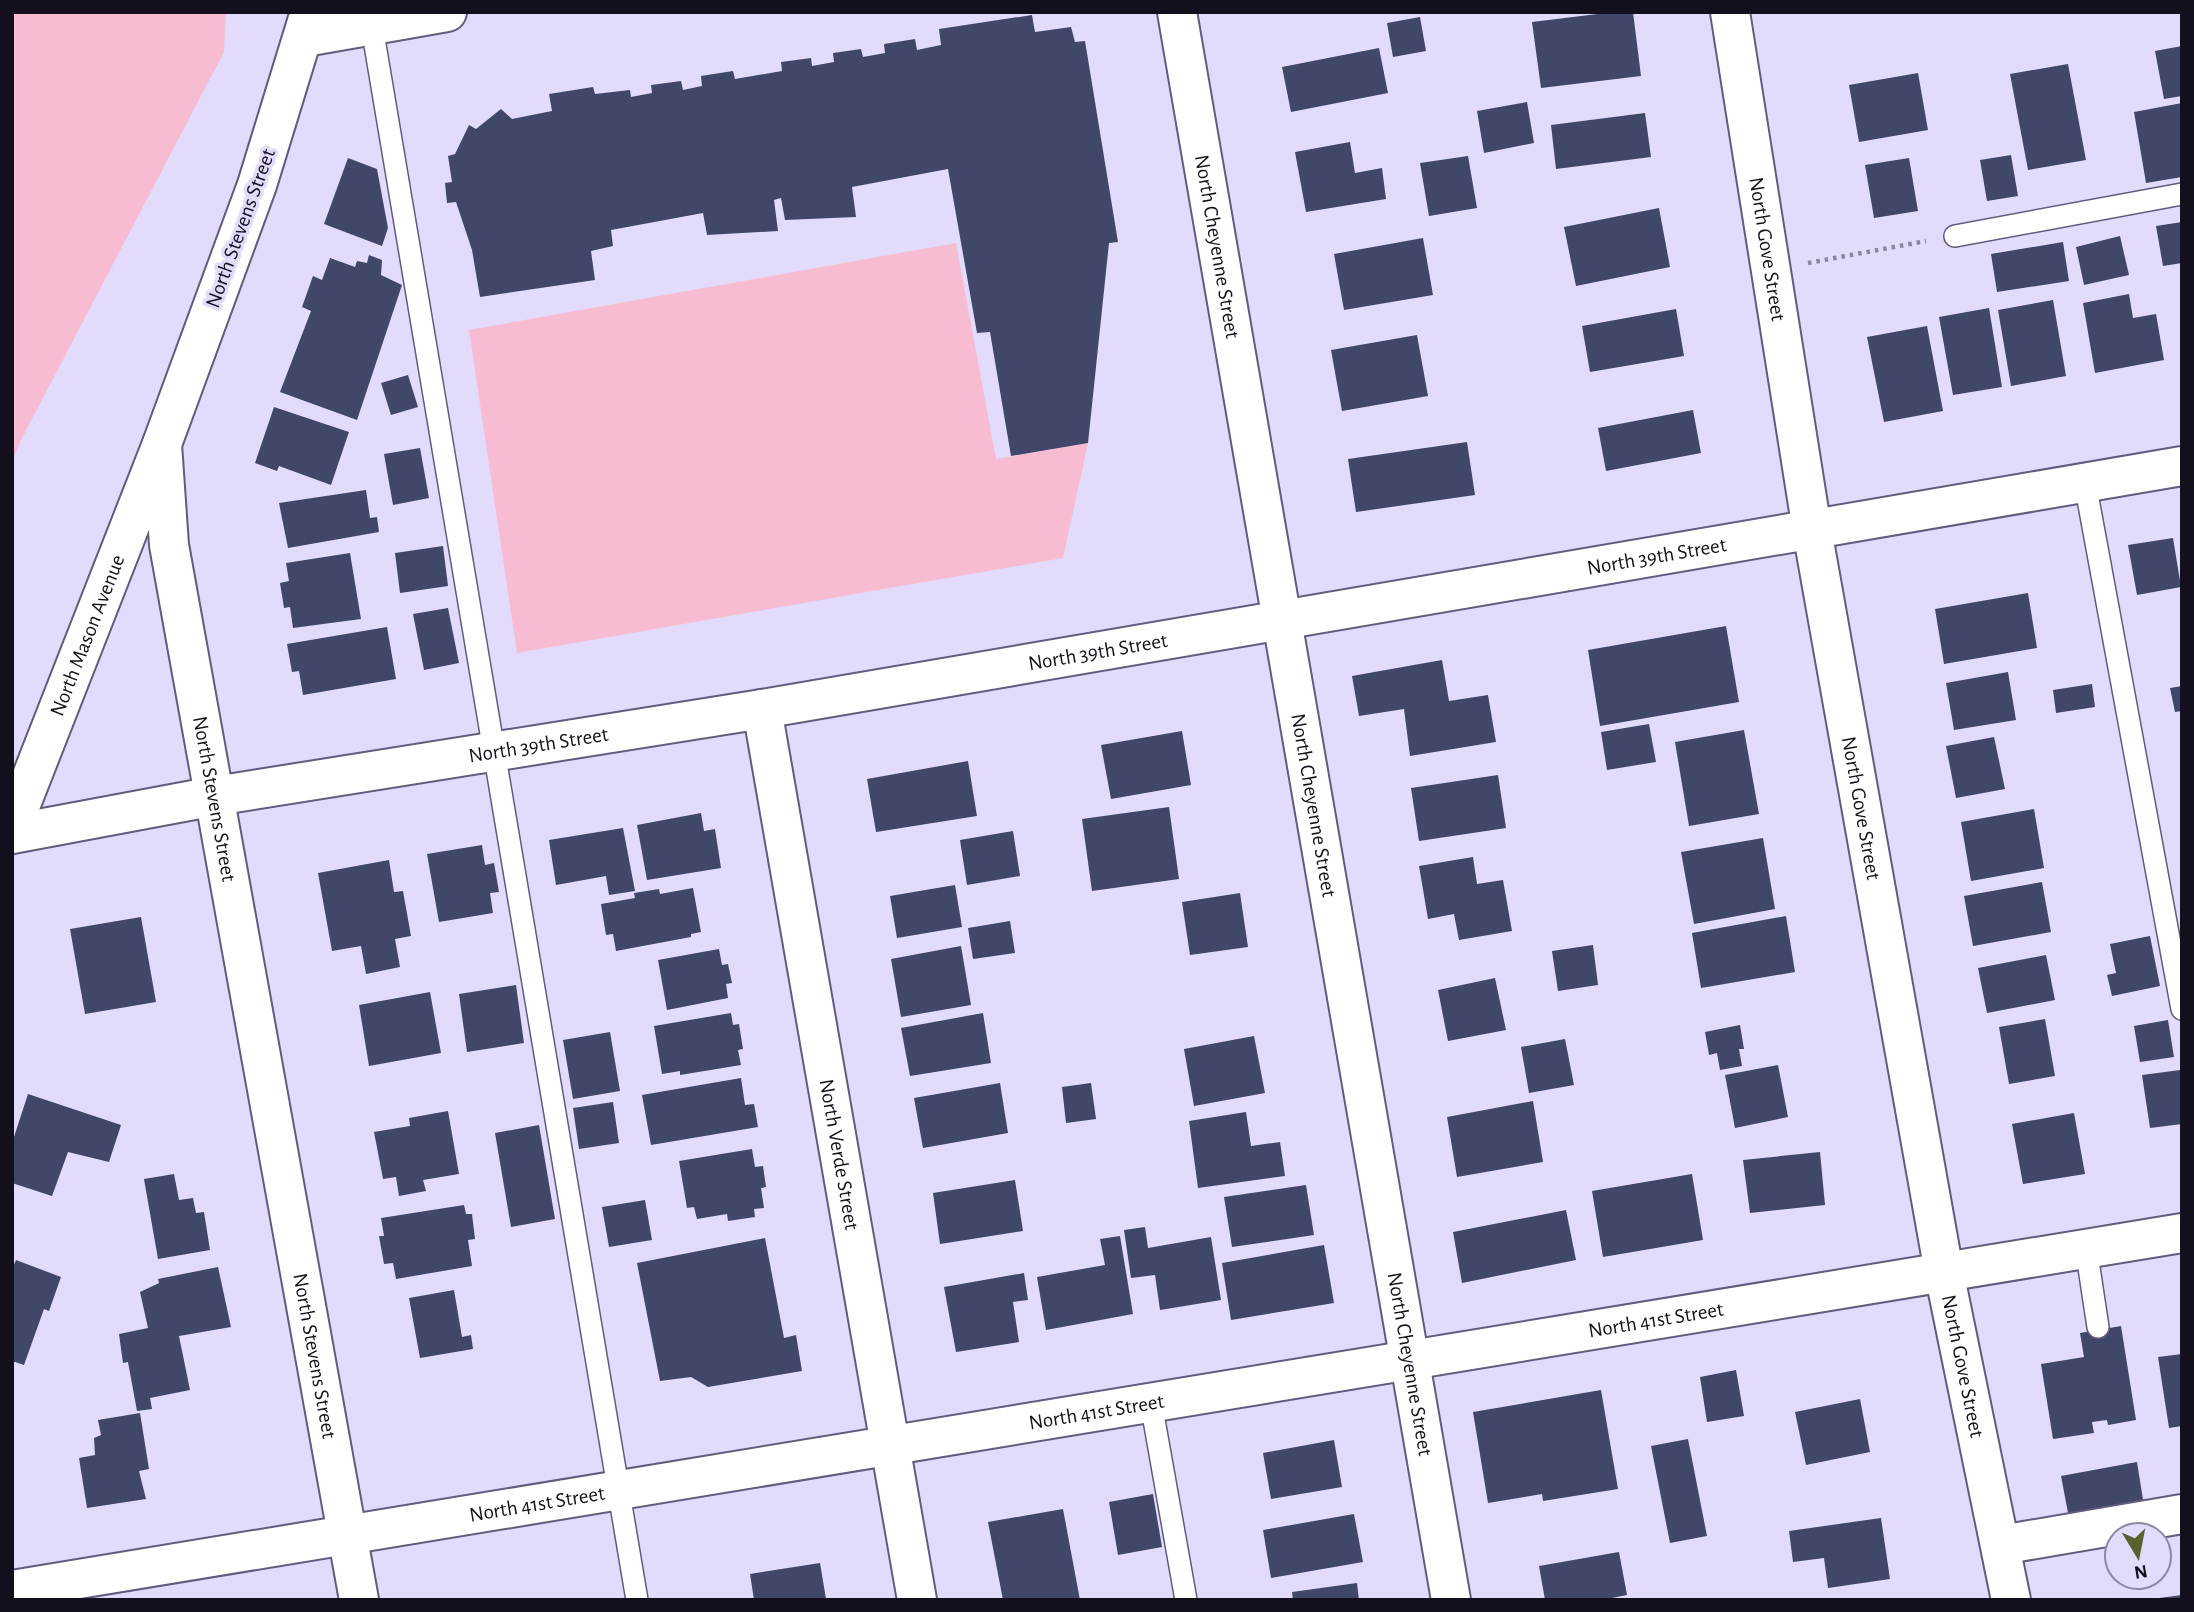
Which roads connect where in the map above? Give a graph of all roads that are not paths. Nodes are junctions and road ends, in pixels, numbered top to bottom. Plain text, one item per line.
1 (447, 12) edge
2 (1177, 12) edge
3 (1730, 12) edge
4 (308, 25) edge
5 (372, 27) junction
6 (2182, 194) edge
7 (1955, 236) road end
8 (163, 444) junction
9 (2182, 466) edge
10 (2085, 483) junction
11 (1812, 530) junction
12 (1280, 621) junction
13 (762, 709) junction
14 (493, 752) junction
15 (215, 796) junction
16 (12, 827) edge
17 (12, 834) edge
18 (2182, 1009) edge
19 (2182, 1233) edge
20 (2086, 1248) junction
21 (1944, 1272) junction
22 (2098, 1327) dead end
23 (1408, 1361) junction
24 (1151, 1403) junction
25 (890, 1446) junction
26 (619, 1490) junction
27 (2182, 1514) edge
28 (348, 1534) junction
29 (2001, 1545) junction
30 (12, 1590) edge
31 (66, 1590) edge
32 (359, 1600) edge
33 (638, 1600) edge
34 (916, 1600) edge
35 (1186, 1600) edge
36 (1451, 1600) edge
37 (2011, 1600) edge

1 - 5 street
2 - 12 street, North Cheyenne Street
3 - 11 street, North Gove Street
4 - 5 street
4 - 8 street, North Stevens Street
5 - 14 lane
6 - 7 lane
8 - 15 street, North Stevens Street
8 - 16 street, North Mason Avenue
9 - 10 street, North 39th Street
10 - 11 street, North 39th Street
10 - 18 lane
11 - 12 street, North 39th Street
11 - 21 street, North Gove Street
12 - 13 street, North 39th Street
12 - 23 street, North Cheyenne Street
13 - 14 street, North 39th Street
13 - 25 street, North Verde Street
14 - 15 street, North 39th Street
14 - 26 lane
15 - 17 street, North 39th Street
15 - 28 street, North Stevens Street
19 - 20 street, North 41st Street
20 - 21 street, North 41st Street
20 - 22 lane
21 - 23 street, North 41st Street
21 - 29 street, North Gove Street
23 - 24 street, North 41st Street
23 - 36 street, North Cheyenne Street
24 - 25 street, North 41st Street
24 - 35 lane
25 - 26 street, North 41st Street
25 - 34 street, North Verde Street
26 - 28 street, North 41st Street
26 - 33 lane
27 - 29 street
28 - 31 street, North 41st Street
28 - 32 street, North Stevens Street
29 - 37 street, North Gove Street
30 - 31 street, North 41st Street

